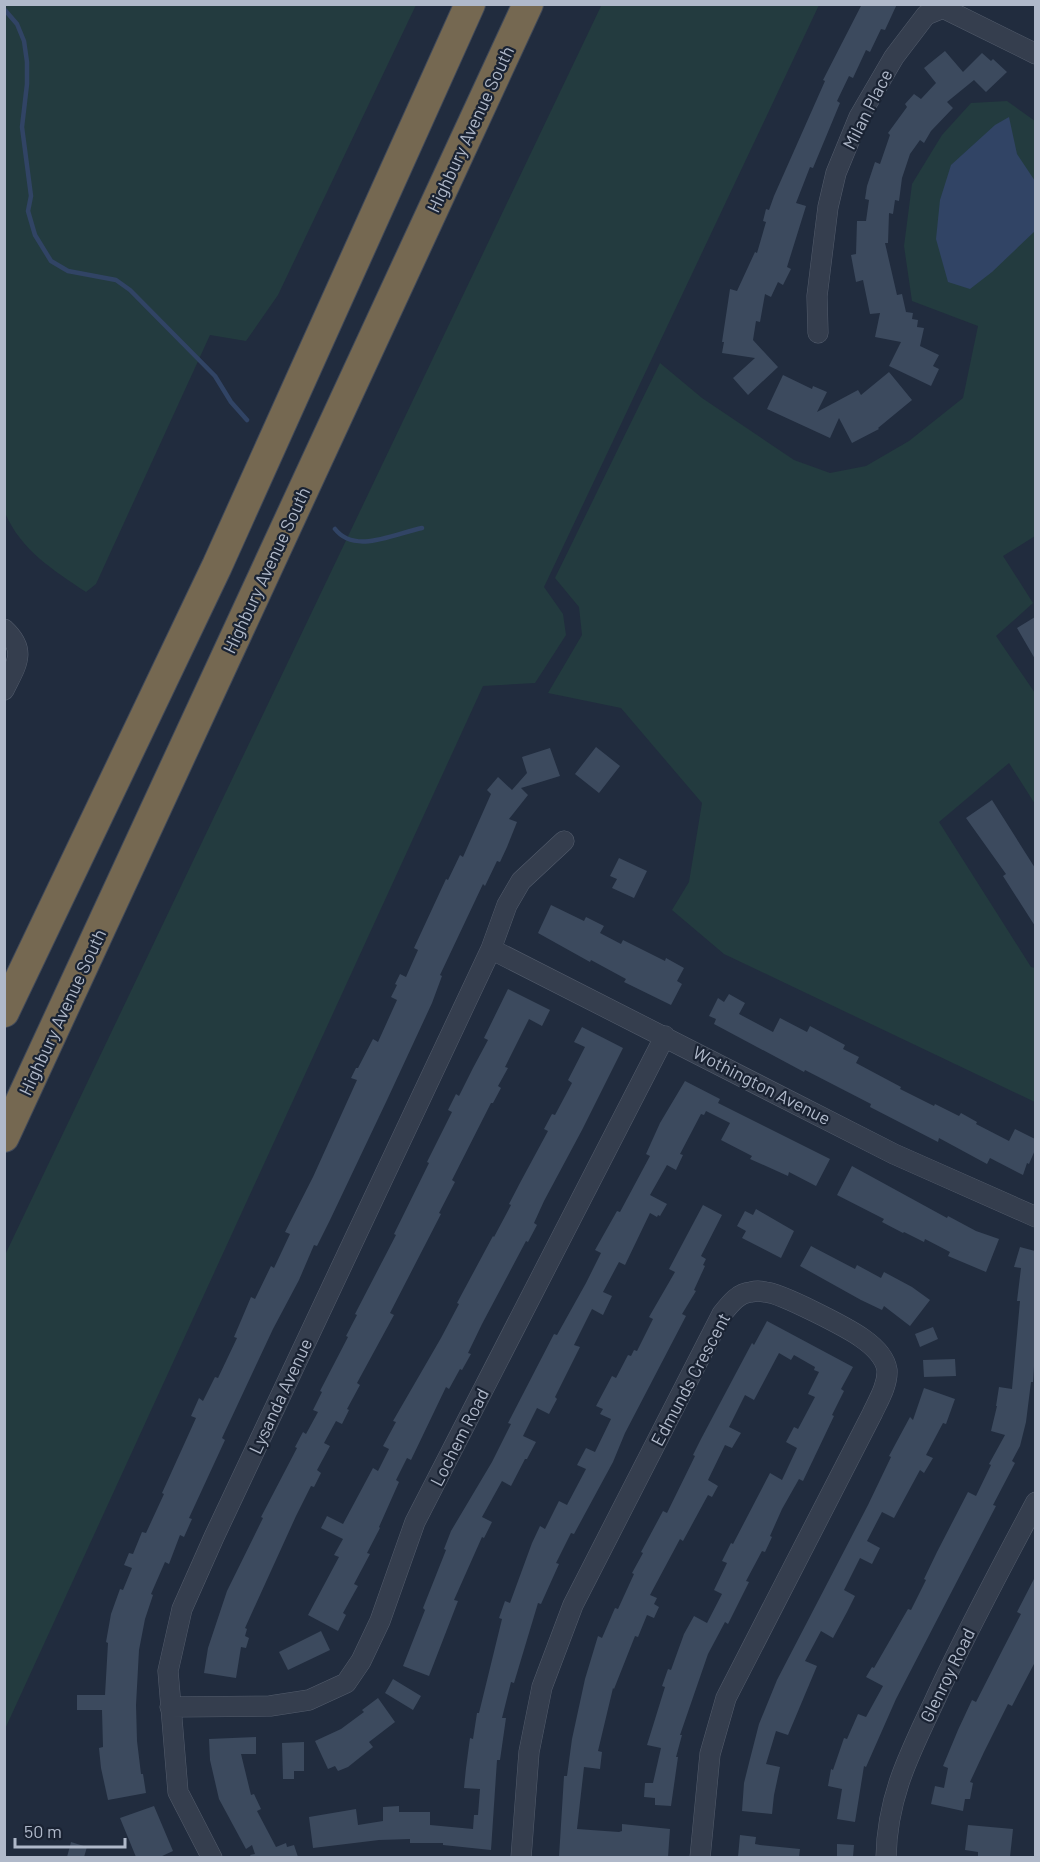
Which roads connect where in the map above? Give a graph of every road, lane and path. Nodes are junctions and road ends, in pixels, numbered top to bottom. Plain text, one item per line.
1 (470, 4) edge
2 (528, 4) edge
3 (1035, 54) edge
4 (818, 333) dead end
5 (4, 628) edge
6 (4, 690) edge
7 (564, 841) dead end
8 (491, 949) junction
9 (4, 1012) edge
10 (664, 1036) junction
11 (4, 1137) edge
12 (1035, 1217) edge
13 (1035, 1502) edge
14 (170, 1707) junction
15 (212, 1857) edge
16 (521, 1857) edge
17 (700, 1857) edge
18 (886, 1857) edge

1 - 9 highway
2 - 11 highway, Highbury Avenue South
3 - 4 street, Milan Place
5 - 6 street
7 - 8 street, Lysanda Avenue
8 - 10 street, Wothington Avenue
8 - 14 street, Lysanda Avenue
10 - 12 street, Wothington Avenue
10 - 14 street, Lochem Road
13 - 18 street, Glenroy Road
14 - 15 street, Lysanda Avenue
16 - 17 street, Edmunds Crescent

